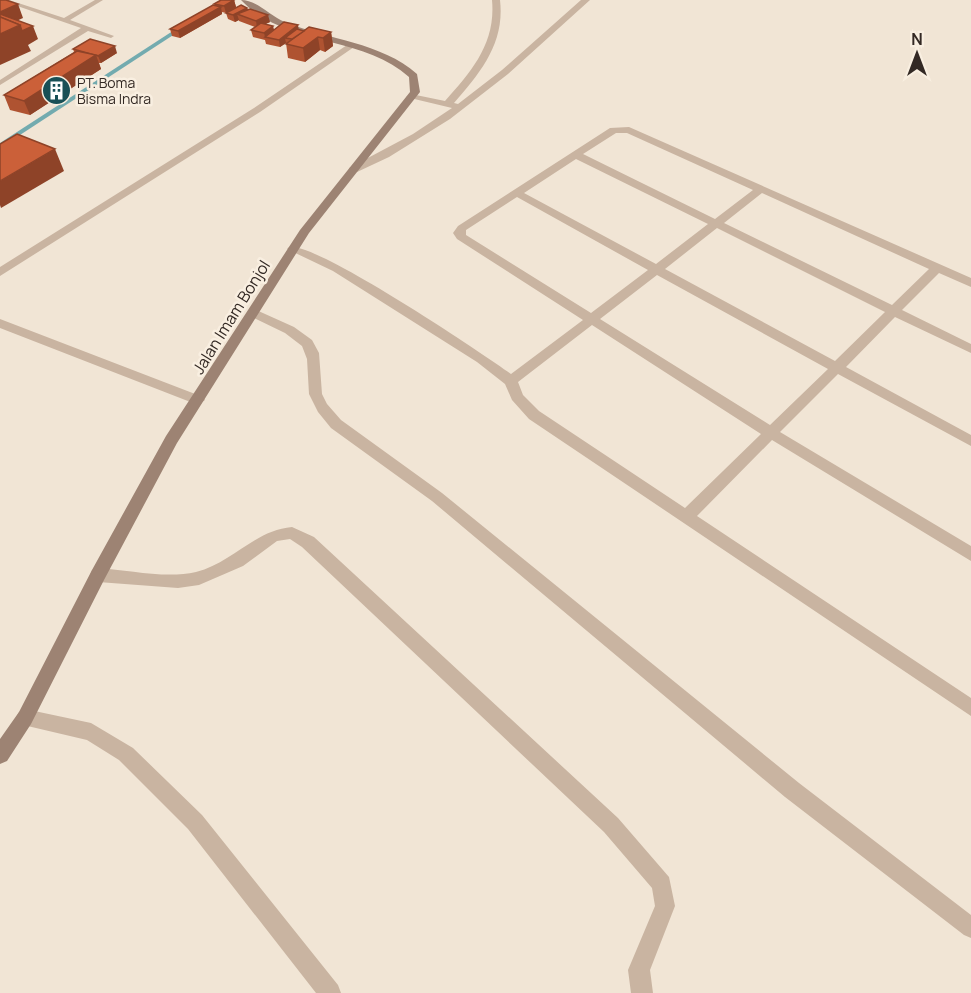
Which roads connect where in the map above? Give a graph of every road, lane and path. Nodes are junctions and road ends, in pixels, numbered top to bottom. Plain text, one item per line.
1 (2, 0) edge
2 (100, 0) edge
3 (245, 0) edge
4 (496, 0) edge
5 (586, 0) edge
6 (64, 21) junction
7 (87, 28) junction
8 (111, 36) dead end
9 (350, 47) junction
10 (0, 82) edge
11 (411, 97) junction
12 (447, 105) junction
13 (458, 107) junction
14 (577, 155) junction
15 (352, 170) junction
16 (762, 188) junction
17 (517, 193) junction
18 (717, 225) junction
19 (293, 249) junction
20 (937, 268) junction
21 (658, 270) junction
22 (0, 272) edge
23 (971, 283) edge
24 (894, 311) junction
25 (254, 313) junction
26 (591, 320) junction
27 (0, 323) edge
28 (971, 349) edge
29 (837, 368) junction
30 (511, 381) junction
31 (198, 400) junction
32 (771, 433) junction
33 (971, 441) edge
34 (686, 517) junction
35 (971, 554) edge
36 (98, 575) junction
37 (971, 708) edge
38 (25, 718) junction
39 (0, 755) edge
40 (971, 928) edge
41 (330, 993) edge
42 (642, 993) edge

1 - 6 lane
2 - 6 lane
3 - 9 street
4 - 12 street
5 - 13 street
6 - 7 lane
7 - 8 lane
7 - 10 lane
9 - 11 street
9 - 22 street
11 - 12 street
11 - 15 street, Jalan Imam Bonjol
12 - 13 street
13 - 15 street
14 - 16 street
14 - 17 street
14 - 18 street
15 - 19 street, Jalan Imam Bonjol
16 - 18 street
16 - 20 street
17 - 21 street
17 - 26 street
18 - 21 street
18 - 24 street
19 - 25 street, Jalan Imam Bonjol
19 - 30 street
20 - 23 street
20 - 24 street
21 - 26 street
21 - 29 street
24 - 28 street
24 - 29 street
25 - 31 street, Jalan Imam Bonjol
25 - 40 street
26 - 30 street
26 - 32 street
27 - 31 street
29 - 32 street
29 - 33 street
30 - 34 street
31 - 36 street, Jalan Imam Bonjol
32 - 34 street
32 - 35 street
34 - 37 street
36 - 38 street, Jalan Imam Bonjol
36 - 42 street
38 - 39 street, Jalan Imam Bonjol
38 - 41 street

